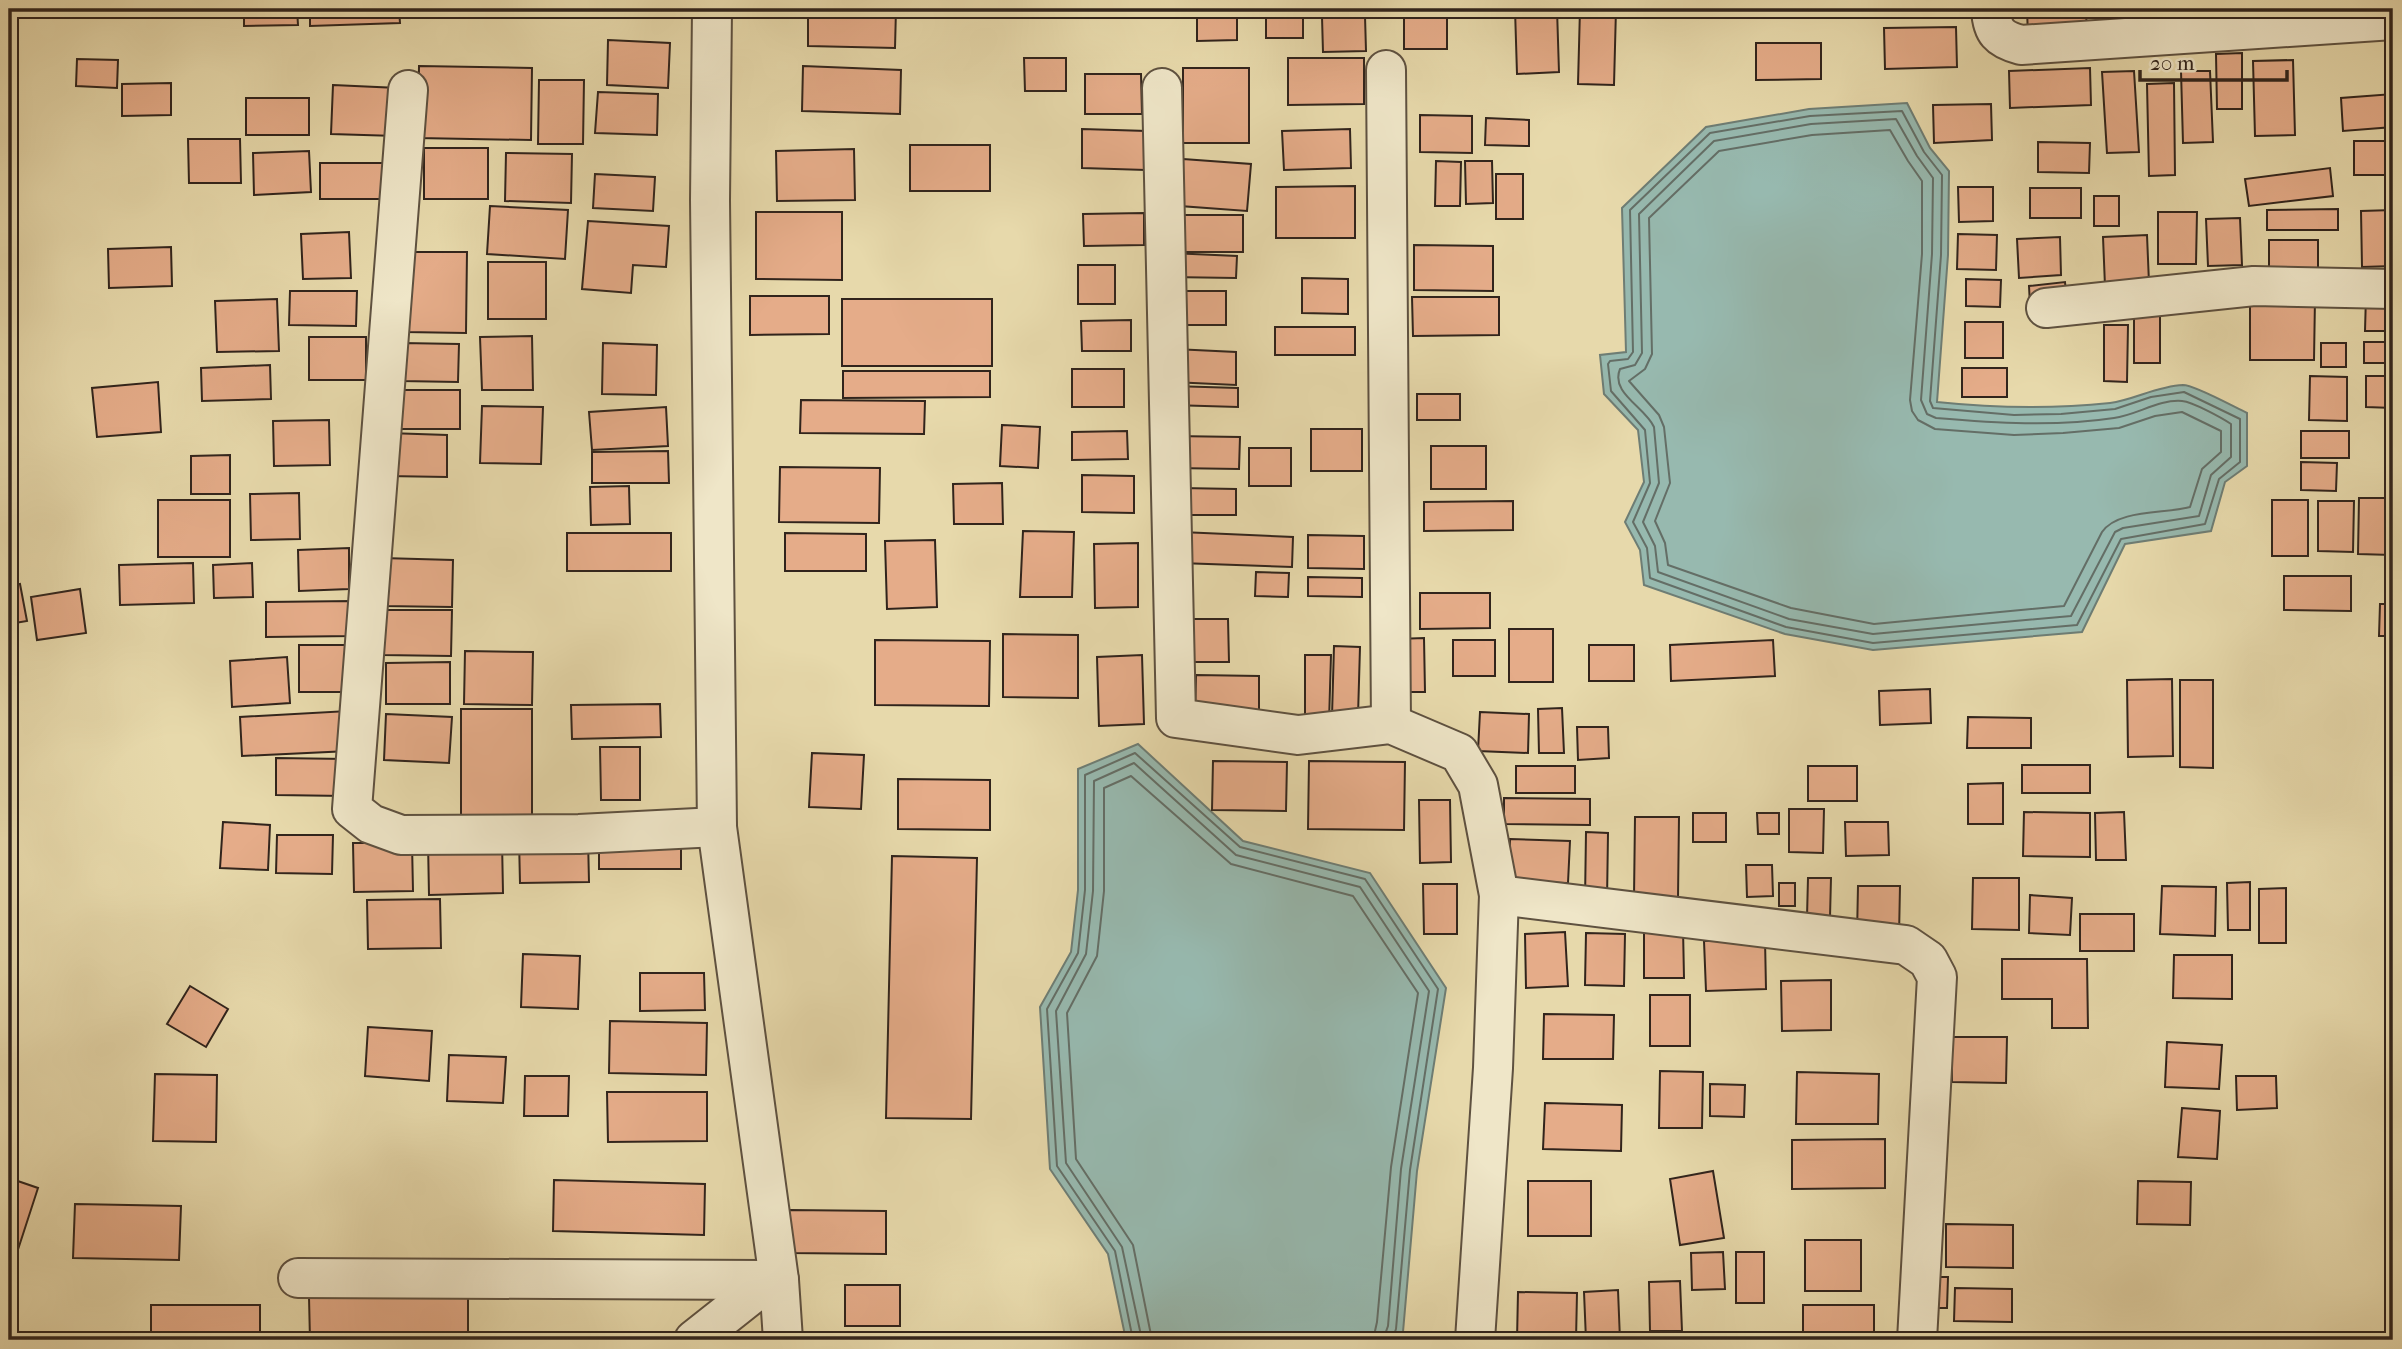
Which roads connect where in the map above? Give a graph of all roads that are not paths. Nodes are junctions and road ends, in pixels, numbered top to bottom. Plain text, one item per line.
1 (712, 9) edge
2 (1991, 9) edge
3 (2393, 20) edge
4 (1386, 70) dead end
5 (1162, 88) dead end
6 (408, 90) dead end
7 (2393, 289) edge
8 (2046, 308) dead end
9 (1391, 724) junction
10 (717, 827) junction
11 (1499, 895) junction
12 (298, 1278) dead end
13 (775, 1279) junction
14 (694, 1340) edge
15 (783, 1340) edge
16 (1475, 1340) edge
17 (1917, 1340) edge

1 - 10 street
2 - 3 street
4 - 9 street
5 - 9 street
6 - 10 street
7 - 8 street
9 - 11 street
10 - 13 street
11 - 16 street
11 - 17 street
12 - 13 street
13 - 14 street
13 - 15 street

